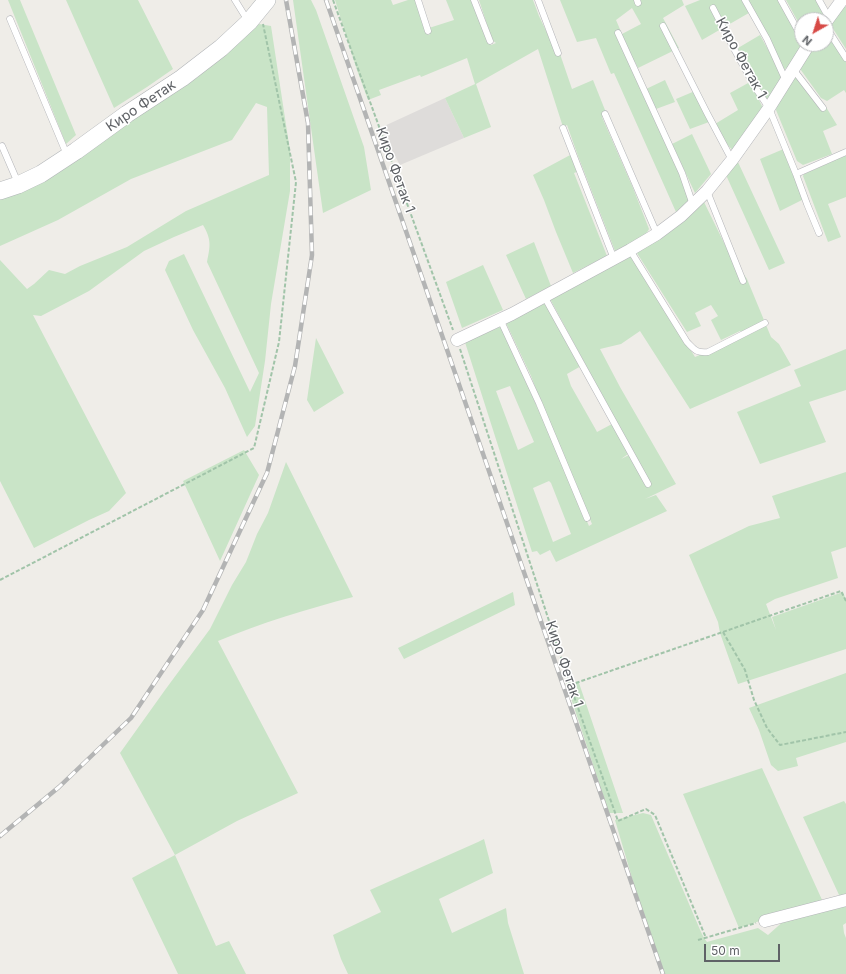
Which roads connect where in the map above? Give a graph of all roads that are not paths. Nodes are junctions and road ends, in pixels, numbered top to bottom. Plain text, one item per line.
1 (235, 0) edge
2 (418, 0) edge
3 (474, 0) edge
4 (538, 0) edge
5 (745, 0) edge
6 (781, 0) edge
7 (819, 0) edge
8 (842, 0) edge
9 (264, 4) edge
10 (713, 8) dead end
11 (823, 12) edge
12 (834, 12) edge
13 (10, 19) dead end
14 (249, 22) junction
15 (794, 22) edge
16 (662, 26) dead end
17 (428, 31) dead end
18 (618, 33) dead end
19 (834, 36) edge
20 (490, 41) dead end
21 (802, 52) edge
22 (558, 53) dead end
23 (846, 58) edge
24 (793, 69) junction
25 (786, 81) junction
26 (769, 108) junction
27 (823, 108) dead end
28 (605, 114) dead end
29 (563, 128) dead end
30 (2, 146) dead end
31 (846, 152) edge
32 (68, 156) junction
33 (732, 160) junction
34 (796, 174) junction
35 (18, 184) junction
36 (0, 190) edge
37 (707, 191) junction
38 (692, 206) junction
39 (820, 233) dead end
40 (657, 234) junction
41 (630, 250) junction
42 (614, 259) junction
43 (743, 280) dead end
44 (544, 296) junction
45 (500, 319) junction
46 (765, 323) dead end
47 (457, 340) road end
48 (648, 484) dead end
49 (587, 518) dead end
50 (846, 900) edge
51 (765, 920) road end

1 - 14 lane
2 - 17 lane
3 - 20 lane
4 - 22 lane
5 - 25 lane, Киро Фетак 1
6 - 15 lane, Киро Фетак 1
7 - 11 lane
8 - 12 street
9 - 14 main road, Киро Фетак
10 - 26 lane, Киро Фетак 1
13 - 32 lane
14 - 32 main road, Киро Фетак
16 - 33 lane
18 - 38 lane
19 - 23 lane
21 - 24 street, Киро Фетак 1
24 - 25 street, Киро Фетак 1
24 - 27 lane
25 - 26 street, Киро Фетак 1
26 - 33 street, Киро Фетак 1
26 - 34 lane, Киро Фетак 1
28 - 40 lane
29 - 42 lane
30 - 35 lane
31 - 34 lane
32 - 35 main road, Киро Фетак
33 - 37 street, Киро Фетак 1
34 - 39 lane, Киро Фетак 1
35 - 36 main road, Киро Фетак
37 - 38 street, Киро Фетак 1
37 - 43 lane
38 - 40 street, Киро Фетак 1
40 - 41 street, Киро Фетак 1
41 - 42 street, Киро Фетак 1
41 - 46 lane
42 - 44 street, Киро Фетак 1
44 - 45 street, Киро Фетак 1
44 - 48 lane
45 - 47 street, Киро Фетак 1
45 - 49 lane
50 - 51 street

